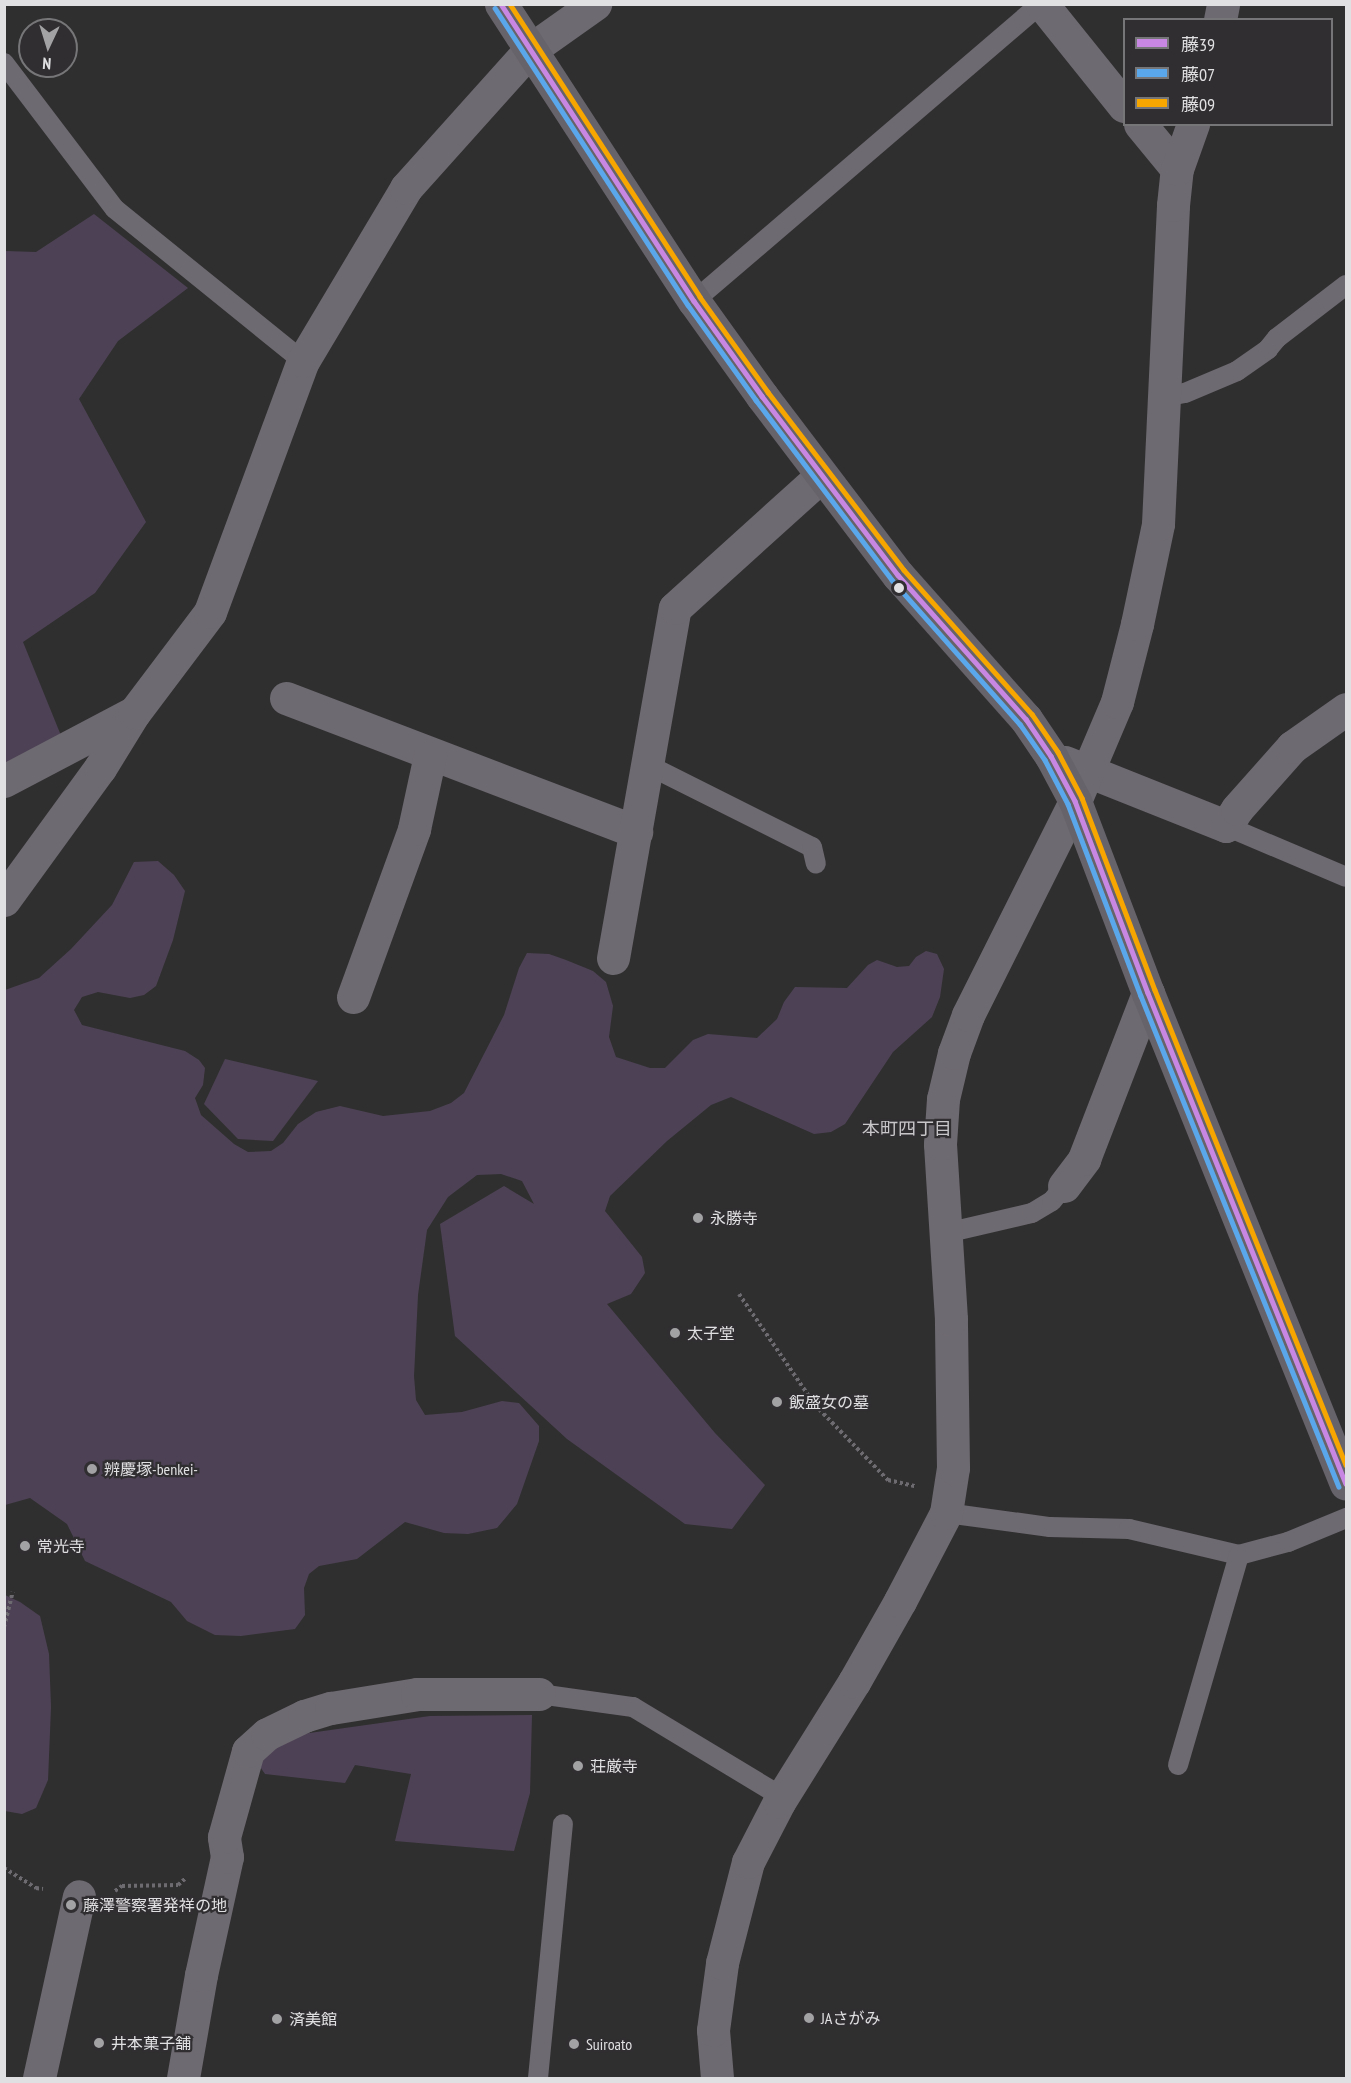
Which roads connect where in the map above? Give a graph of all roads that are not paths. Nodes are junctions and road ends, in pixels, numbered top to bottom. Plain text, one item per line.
1 (501, 4) edge
2 (595, 4) edge
3 (1042, 4) edge
4 (530, 50) junction
5 (4, 63) edge
6 (1123, 103) edge
7 (1142, 126) edge
8 (1192, 126) edge
9 (1178, 169) junction
10 (1347, 285) edge
11 (694, 301) junction
12 (303, 361) junction
13 (1164, 397) junction
14 (821, 476) junction
15 (286, 698) dead end
16 (1347, 709) edge
17 (134, 712) junction
18 (430, 755) junction
19 (1051, 756) junction
20 (648, 765) junction
21 (1086, 770) junction
22 (4, 782) edge
23 (1075, 801) junction
24 (1226, 826) junction
25 (636, 832) junction
26 (816, 864) dead end
27 (1347, 877) edge
28 (4, 900) edge
29 (613, 958) dead end
30 (1148, 993) junction
31 (353, 997) dead end
32 (1064, 1186) joint
33 (946, 1233) junction
34 (1347, 1484) edge
35 (948, 1503) junction
36 (1347, 1518) edge
37 (1239, 1555) junction
38 (539, 1694) joint
39 (1178, 1764) dead end
40 (782, 1797) junction
41 (563, 1824) dead end
42 (80, 1896) road end
43 (39, 2079) edge
44 (183, 2079) edge
45 (538, 2079) edge
46 (717, 2079) edge

1 - 4 street
2 - 4 street
3 - 6 street
3 - 11 lane
4 - 11 street
4 - 12 street
5 - 12 lane
7 - 9 street
8 - 9 street
9 - 13 street
10 - 13 lane
11 - 14 street
12 - 17 street
13 - 21 street
14 - 19 street
14 - 20 street
15 - 18 street
16 - 24 street
17 - 22 street
17 - 28 street
18 - 25 street
18 - 31 street
19 - 21 street
19 - 23 street
20 - 25 street
20 - 26 lane
21 - 23 street
21 - 24 street
23 - 30 street
23 - 33 street
24 - 27 lane
25 - 29 street
30 - 32 street
30 - 34 street
32 - 33 lane
33 - 35 street
35 - 37 lane
35 - 40 street
36 - 37 lane
37 - 39 lane
38 - 40 lane
38 - 44 street
40 - 46 street
41 - 45 lane
42 - 43 street

